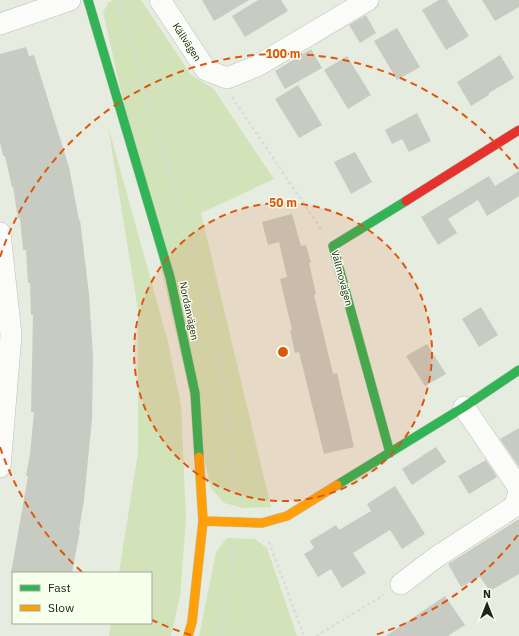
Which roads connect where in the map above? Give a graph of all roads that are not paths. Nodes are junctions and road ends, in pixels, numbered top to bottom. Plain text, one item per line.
1 (70, 0) edge
2 (88, 0) edge
3 (160, 0) edge
4 (368, 0) edge
5 (0, 24) edge
6 (519, 130) edge
7 (0, 233) edge
8 (519, 370) edge
9 (464, 407) junction
10 (390, 453) junction
11 (0, 467) edge
12 (519, 489) edge
13 (203, 521) junction
14 (401, 584) road end
15 (188, 636) edge

1 - 5 street
2 - 13 street, Nordanvägen
3 - 4 street, Källvägen
6 - 10 street, Vallmovägen
7 - 11 street
8 - 9 street
9 - 10 street
9 - 12 street
10 - 13 street
12 - 14 street
13 - 15 street, Nordanvägen

